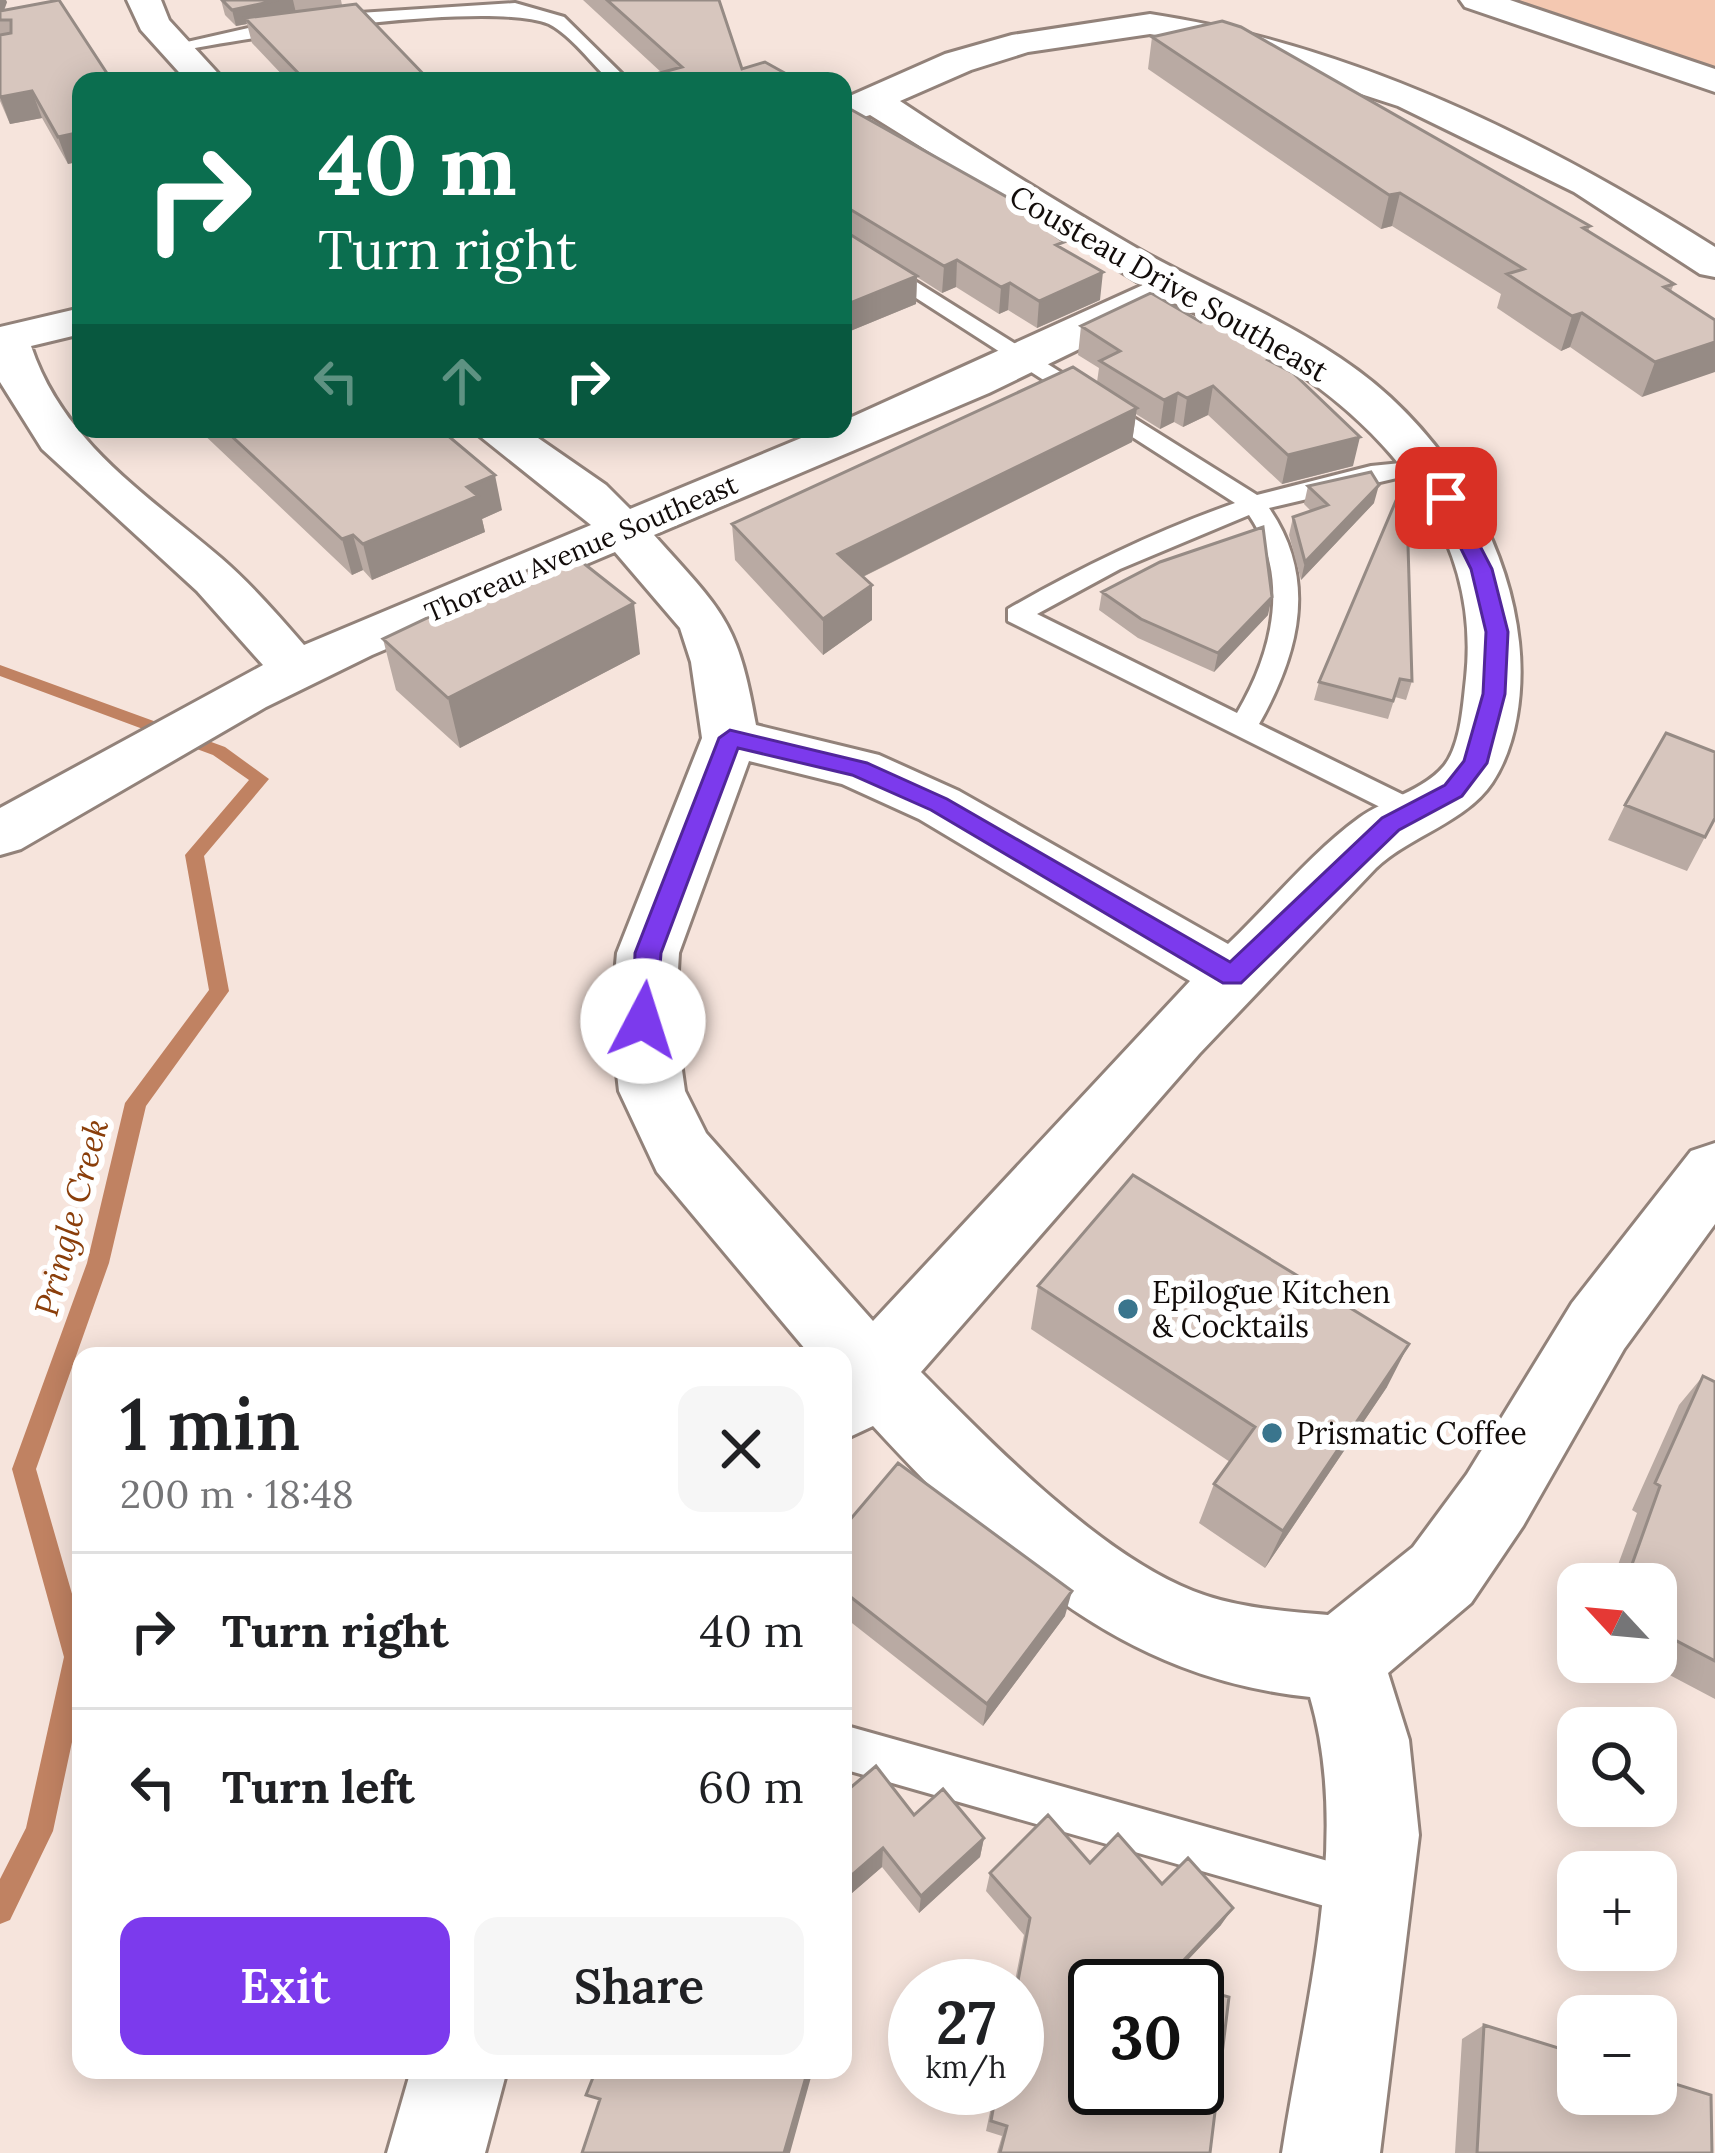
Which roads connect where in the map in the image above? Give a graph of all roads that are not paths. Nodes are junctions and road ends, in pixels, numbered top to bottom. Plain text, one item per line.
1 (144, 0) edge
2 (1477, 0) edge
3 (174, 47) junction
4 (199, 72) edge
5 (611, 72) edge
6 (1715, 81) edge
7 (860, 108) edge
8 (852, 248) edge
9 (1715, 266) edge
10 (1174, 286) junction
11 (72, 323) edge
12 (2, 337) edge
13 (1026, 358) junction
14 (852, 432) edge
15 (507, 438) edge
16 (837, 438) edge
17 (1423, 465) junction
18 (1253, 504) junction
19 (622, 529) junction
20 (272, 682) junction
21 (1243, 728) junction
22 (730, 738) junction
23 (1414, 812) junction
24 (0, 834) edge
25 (1232, 976) junction
26 (1715, 1171) edge
27 (826, 1347) edge
28 (858, 1390) edge
29 (1341, 1658) junction
30 (852, 1750) edge
31 (1366, 1895) junction
32 (457, 2079) edge
33 (436, 2153) edge
34 (1331, 2153) edge

1 - 3 street
2 - 6 street
3 - 4 street
3 - 5 lane
7 - 9 street
7 - 10 street, Cousteau Drive Southeast
8 - 13 lane
10 - 13 street, Thoreau Avenue Southeast
10 - 17 street, Cousteau Drive Southeast
11 - 12 street
12 - 20 street
13 - 14 street, Thoreau Avenue Southeast
13 - 18 lane
15 - 19 street
16 - 19 street, Thoreau Avenue Southeast
17 - 18 lane
17 - 23 street, Cousteau Drive Southeast
18 - 21 lane
18 - 21 lane
19 - 20 street, Thoreau Avenue Southeast
19 - 22 street
20 - 24 street, Thoreau Avenue Southeast
21 - 23 lane
22 - 25 street
22 - 27 street
23 - 25 street, Cousteau Drive Southeast
25 - 28 street, Cousteau Drive Southeast
26 - 29 street
28 - 29 street
29 - 31 street
30 - 31 lane
31 - 34 street
32 - 33 street

